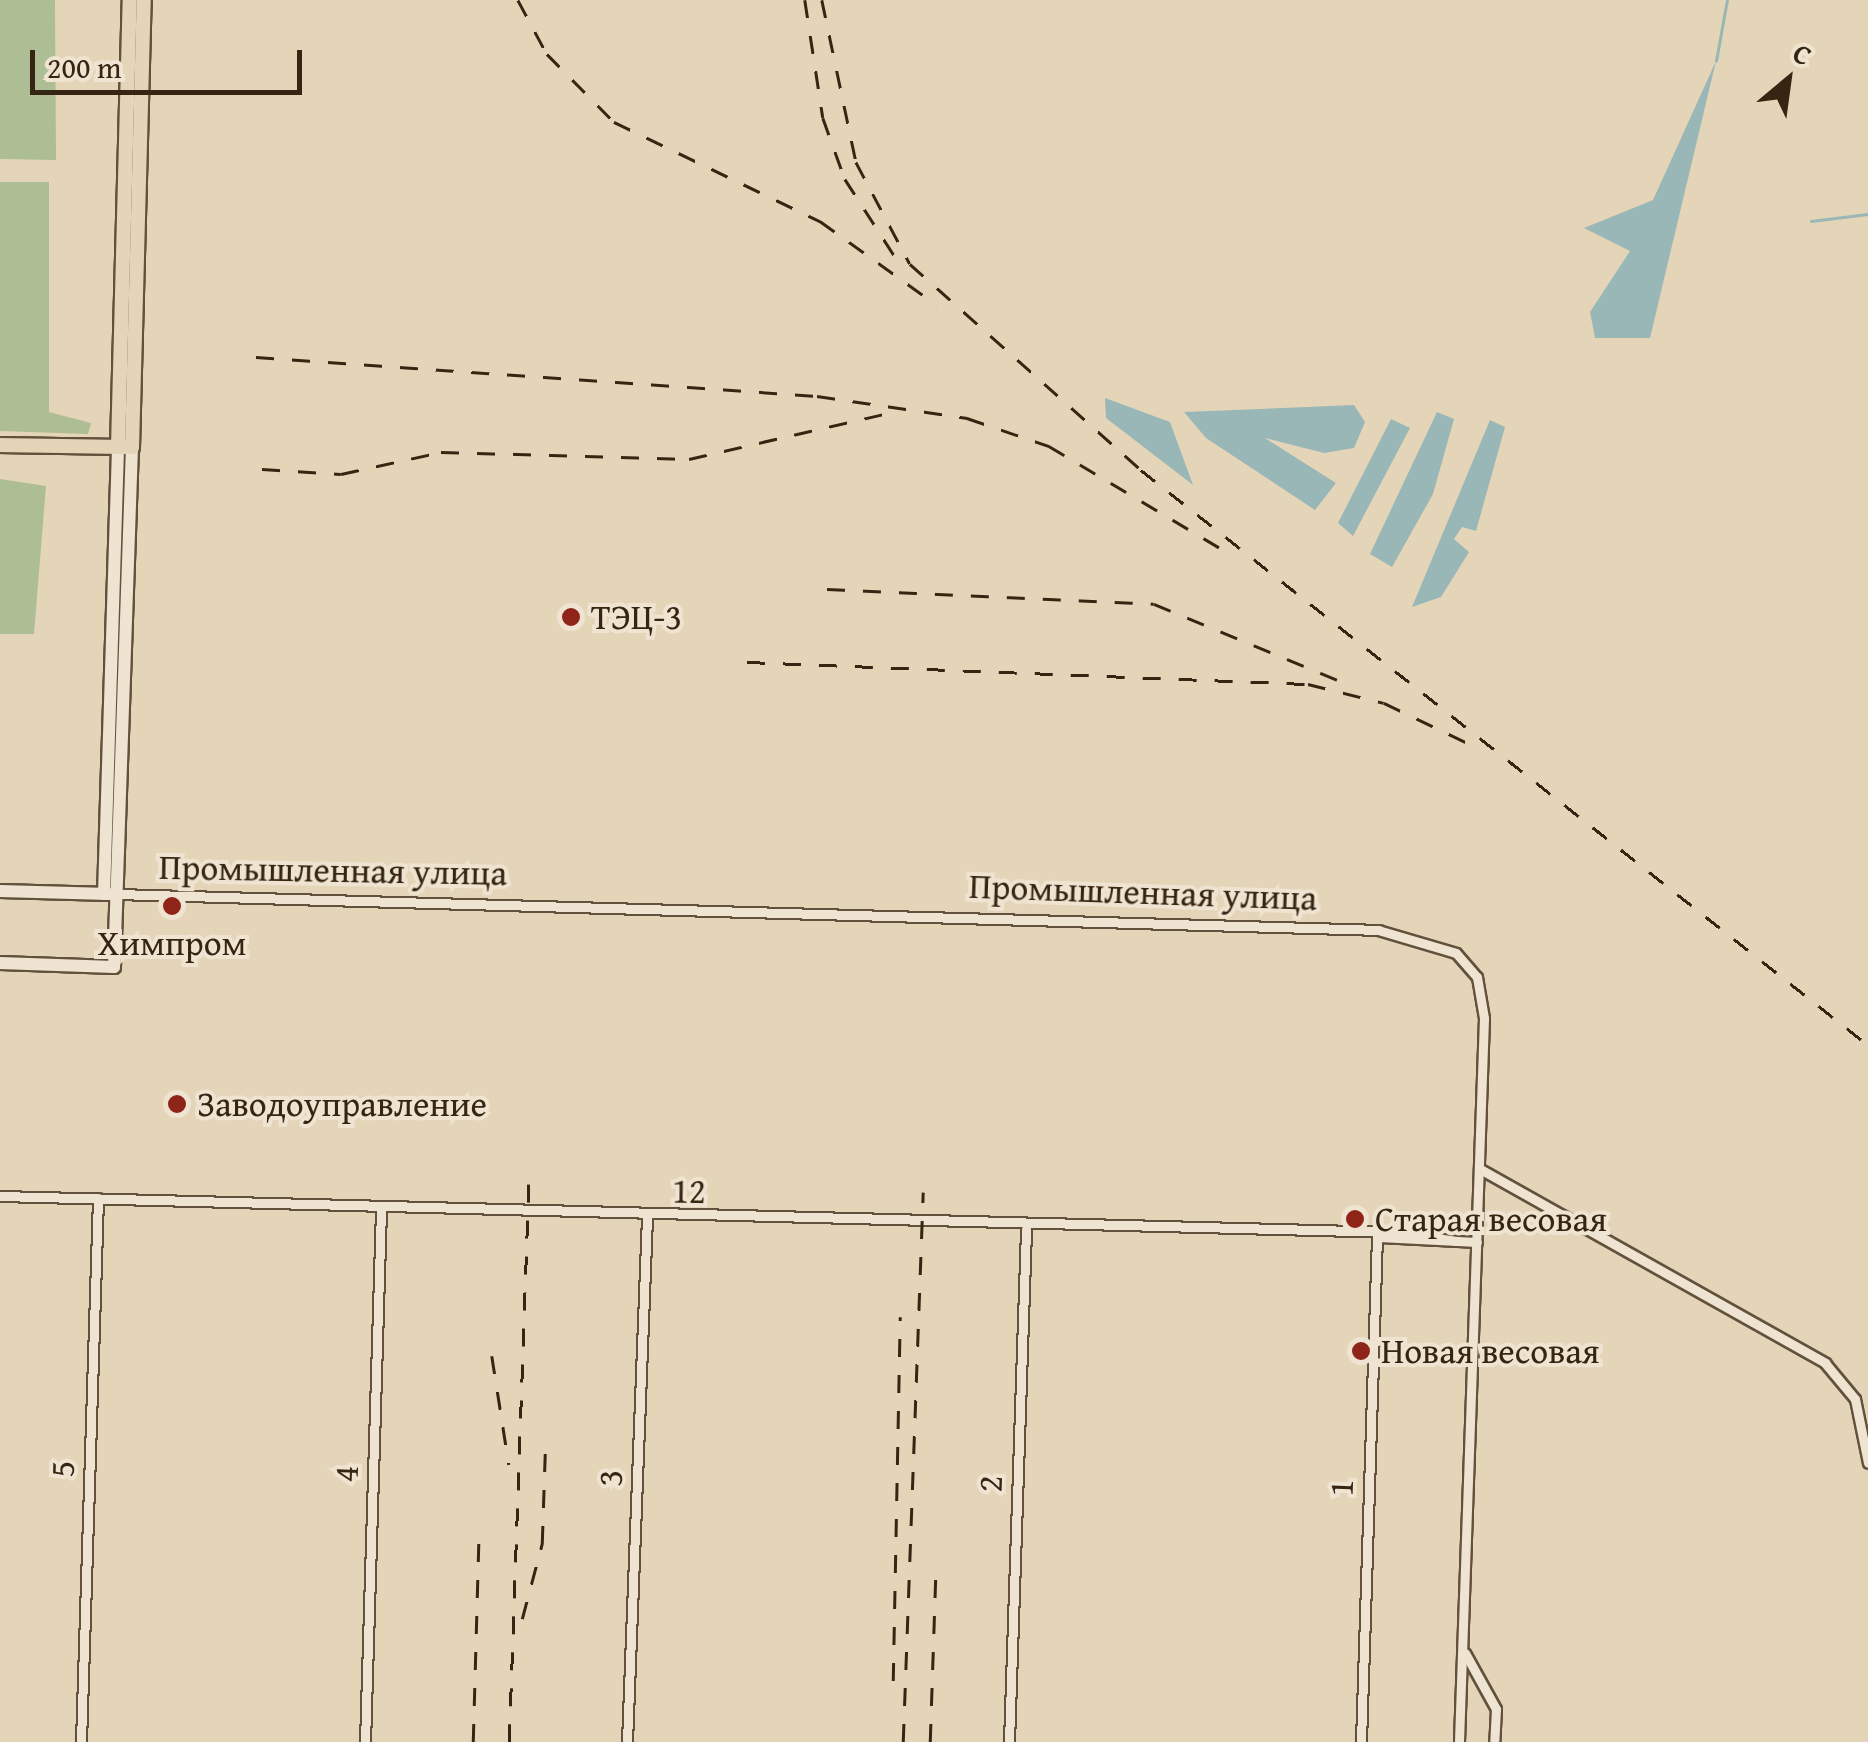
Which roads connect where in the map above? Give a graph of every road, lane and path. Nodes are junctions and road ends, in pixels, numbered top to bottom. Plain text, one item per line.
1 (130, 0) edge
2 (144, 0) edge
3 (0, 445) edge
4 (125, 447) junction
5 (0, 891) edge
6 (110, 894) junction
7 (0, 963) edge
8 (1480, 1169) junction
9 (0, 1196) edge
10 (98, 1198) junction
11 (381, 1208) junction
12 (647, 1217) junction
13 (1026, 1229) junction
14 (1376, 1236) junction
15 (1477, 1242) junction
16 (1868, 1463) edge
17 (1464, 1651) junction
18 (82, 1742) edge
19 (366, 1742) edge
20 (627, 1742) edge
21 (1009, 1742) edge
22 (1361, 1742) edge
23 (1459, 1742) edge
24 (1494, 1742) edge

1 - 4 main road, Промышленная улица
2 - 4 main road, Промышленная улица
3 - 4 main road
4 - 6 street, Промышленная улица
5 - 6 street, Промышленная улица
6 - 7 street, Промышленная улица
6 - 8 street, Промышленная улица
8 - 15 street, Промышленная улица
8 - 16 street
9 - 10 street, 12
10 - 11 street, 12
10 - 18 street, 5
11 - 12 street, 12
11 - 19 street, 4
12 - 13 street, 12
12 - 20 street, 3
13 - 14 street, 12
13 - 21 street, 2
14 - 15 street, 12
14 - 22 street, 1
15 - 17 street, Промышленная улица
17 - 23 street, Промышленная улица
17 - 24 street

